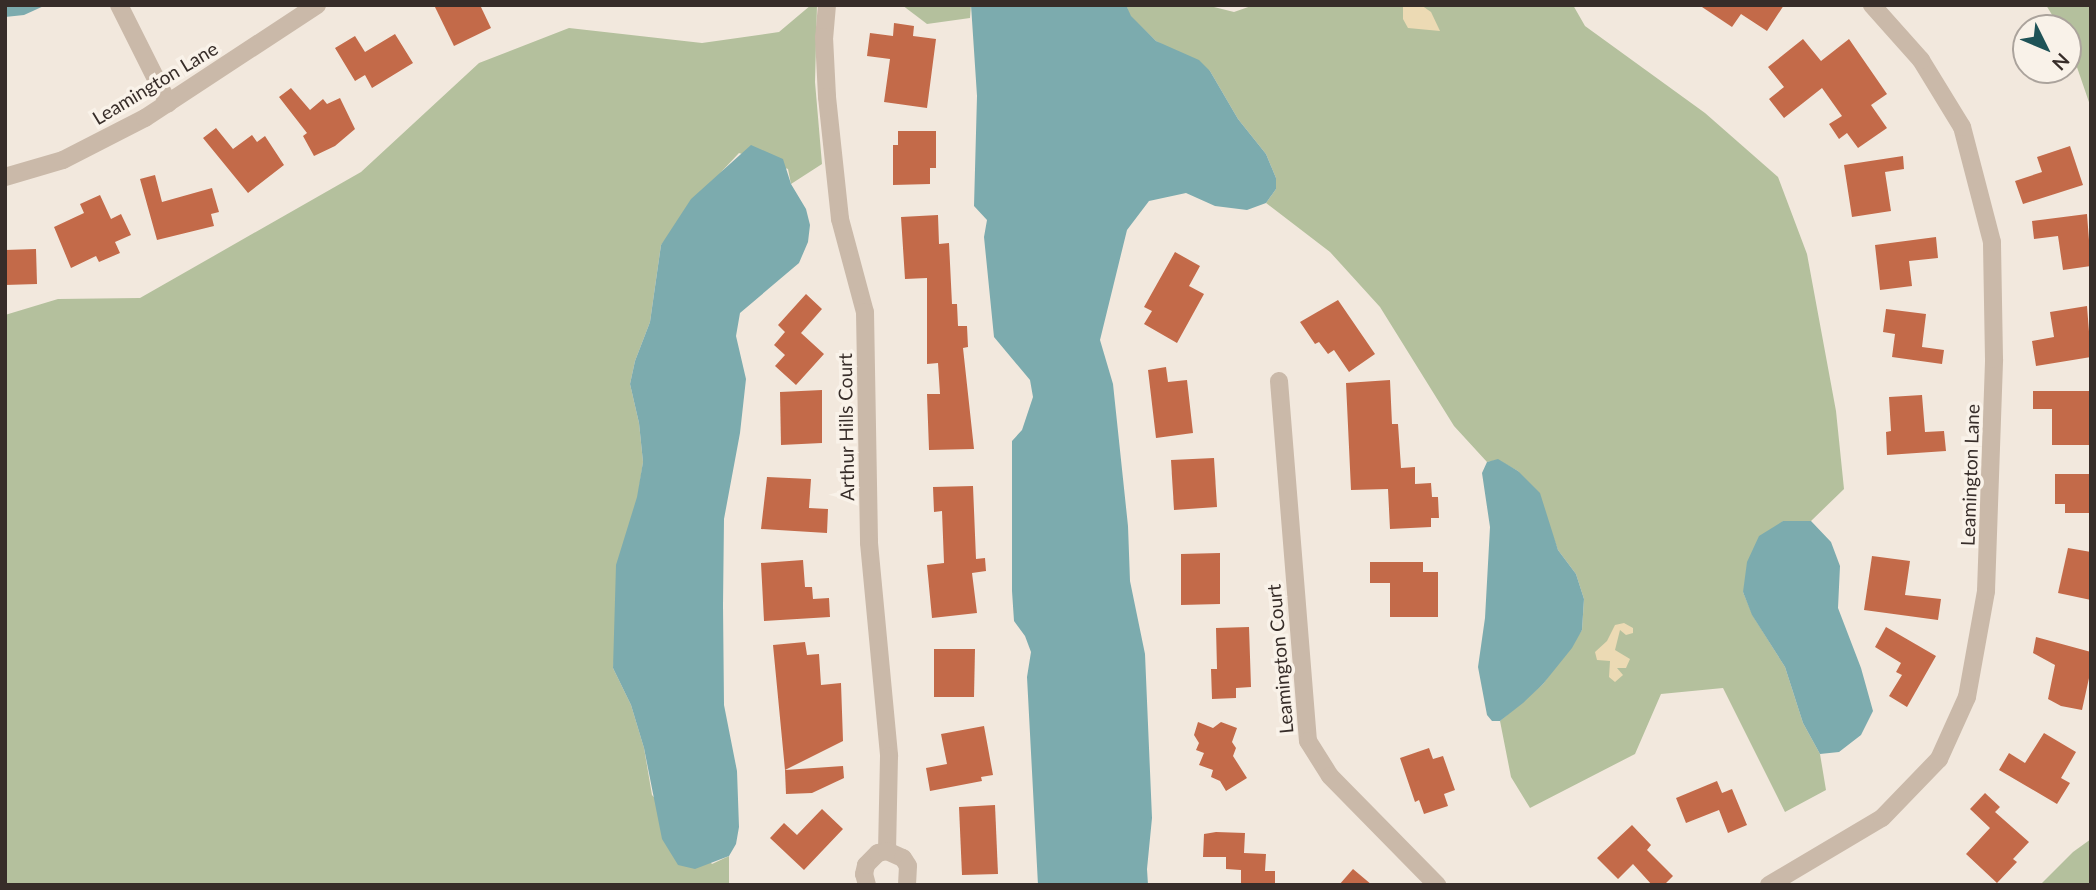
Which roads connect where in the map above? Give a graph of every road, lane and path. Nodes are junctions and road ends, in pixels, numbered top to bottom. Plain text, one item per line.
1 (119, 5) edge
2 (317, 5) edge
3 (827, 5) edge
4 (1872, 5) edge
5 (168, 103) junction
6 (5, 177) edge
7 (1279, 381) dead end
8 (887, 851) junction
9 (867, 885) edge
10 (907, 885) edge
11 (1437, 885) edge
12 (1769, 885) edge

1 - 5 street
2 - 5 street, Leamington Lane
3 - 8 street, Arthur Hills Court
4 - 12 street, Leamington Lane
5 - 6 street, Leamington Lane
7 - 11 street, Leamington Court
8 - 9 street
8 - 10 street

